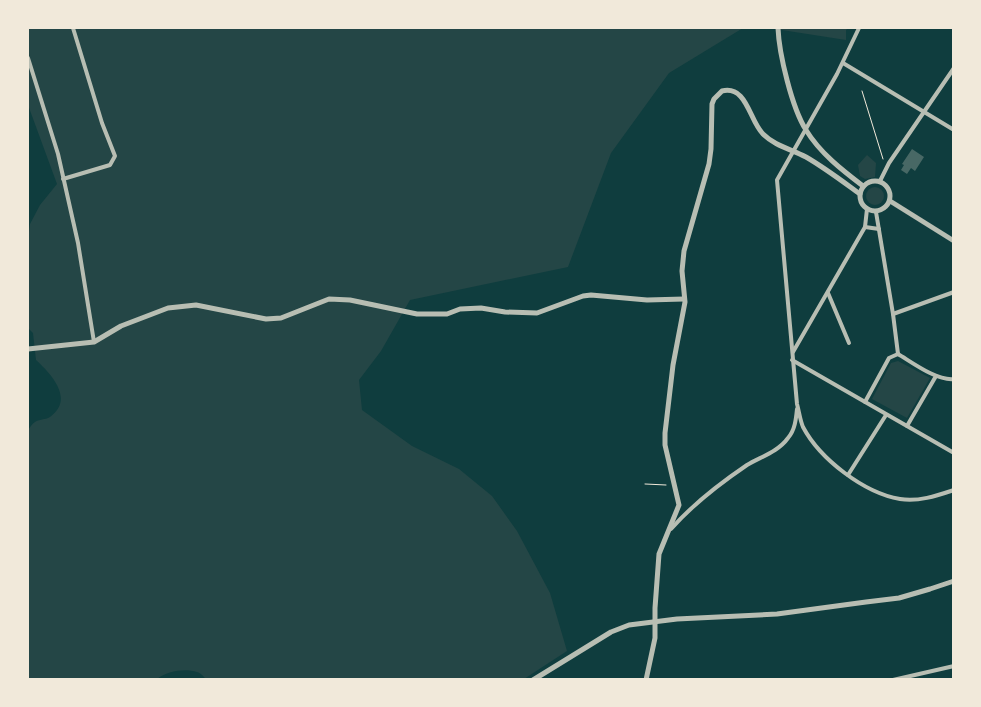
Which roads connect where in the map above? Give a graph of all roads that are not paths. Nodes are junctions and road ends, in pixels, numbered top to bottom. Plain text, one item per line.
1 (74, 28) edge
2 (778, 28) edge
3 (859, 28) edge
4 (28, 58) edge
5 (843, 63) junction
6 (954, 68) edge
7 (924, 111) junction
8 (805, 129) junction
9 (954, 130) edge
10 (793, 152) junction
11 (63, 180) junction
12 (880, 182) junction
13 (864, 186) junction
14 (860, 194) junction
15 (890, 201) junction
16 (867, 210) junction
17 (876, 212) junction
18 (865, 227) junction
19 (879, 229) junction
20 (954, 241) edge
21 (954, 292) edge
22 (828, 293) junction
23 (684, 299) junction
24 (893, 314) junction
25 (94, 342) junction
26 (849, 343) dead end
27 (28, 348) edge
28 (793, 352) junction
29 (898, 354) junction
30 (792, 360) junction
31 (936, 376) junction
32 (954, 379) edge
33 (865, 402) junction
34 (797, 404) junction
35 (886, 415) junction
36 (907, 426) junction
37 (954, 453) edge
38 (848, 475) junction
39 (954, 490) edge
40 (668, 532) junction
41 (954, 581) edge
42 (655, 621) junction
43 (954, 666) edge
44 (533, 680) edge
45 (646, 680) edge
46 (893, 680) edge

1 - 11 street
2 - 8 street
3 - 5 street
4 - 11 street
5 - 7 street
5 - 8 street
6 - 7 street
7 - 9 street
7 - 12 street
8 - 10 street
8 - 13 street
10 - 14 street
10 - 23 street
10 - 28 street
11 - 25 street
12 - 13 street
12 - 15 street
13 - 14 street
14 - 16 street
15 - 17 street
15 - 20 street
16 - 17 street
16 - 18 street
17 - 19 street
18 - 19 street
18 - 22 street
19 - 24 street
21 - 24 street
22 - 26 street
22 - 28 street
23 - 25 street
23 - 40 street
24 - 29 street
25 - 27 street
28 - 30 street
29 - 31 street
29 - 33 street
30 - 33 street
30 - 34 street
31 - 32 street
31 - 36 street
33 - 35 street
34 - 38 street
34 - 40 street
35 - 36 street
35 - 38 street
36 - 37 street
38 - 39 street
40 - 42 street
41 - 42 street
42 - 44 street
42 - 45 street
43 - 46 street

